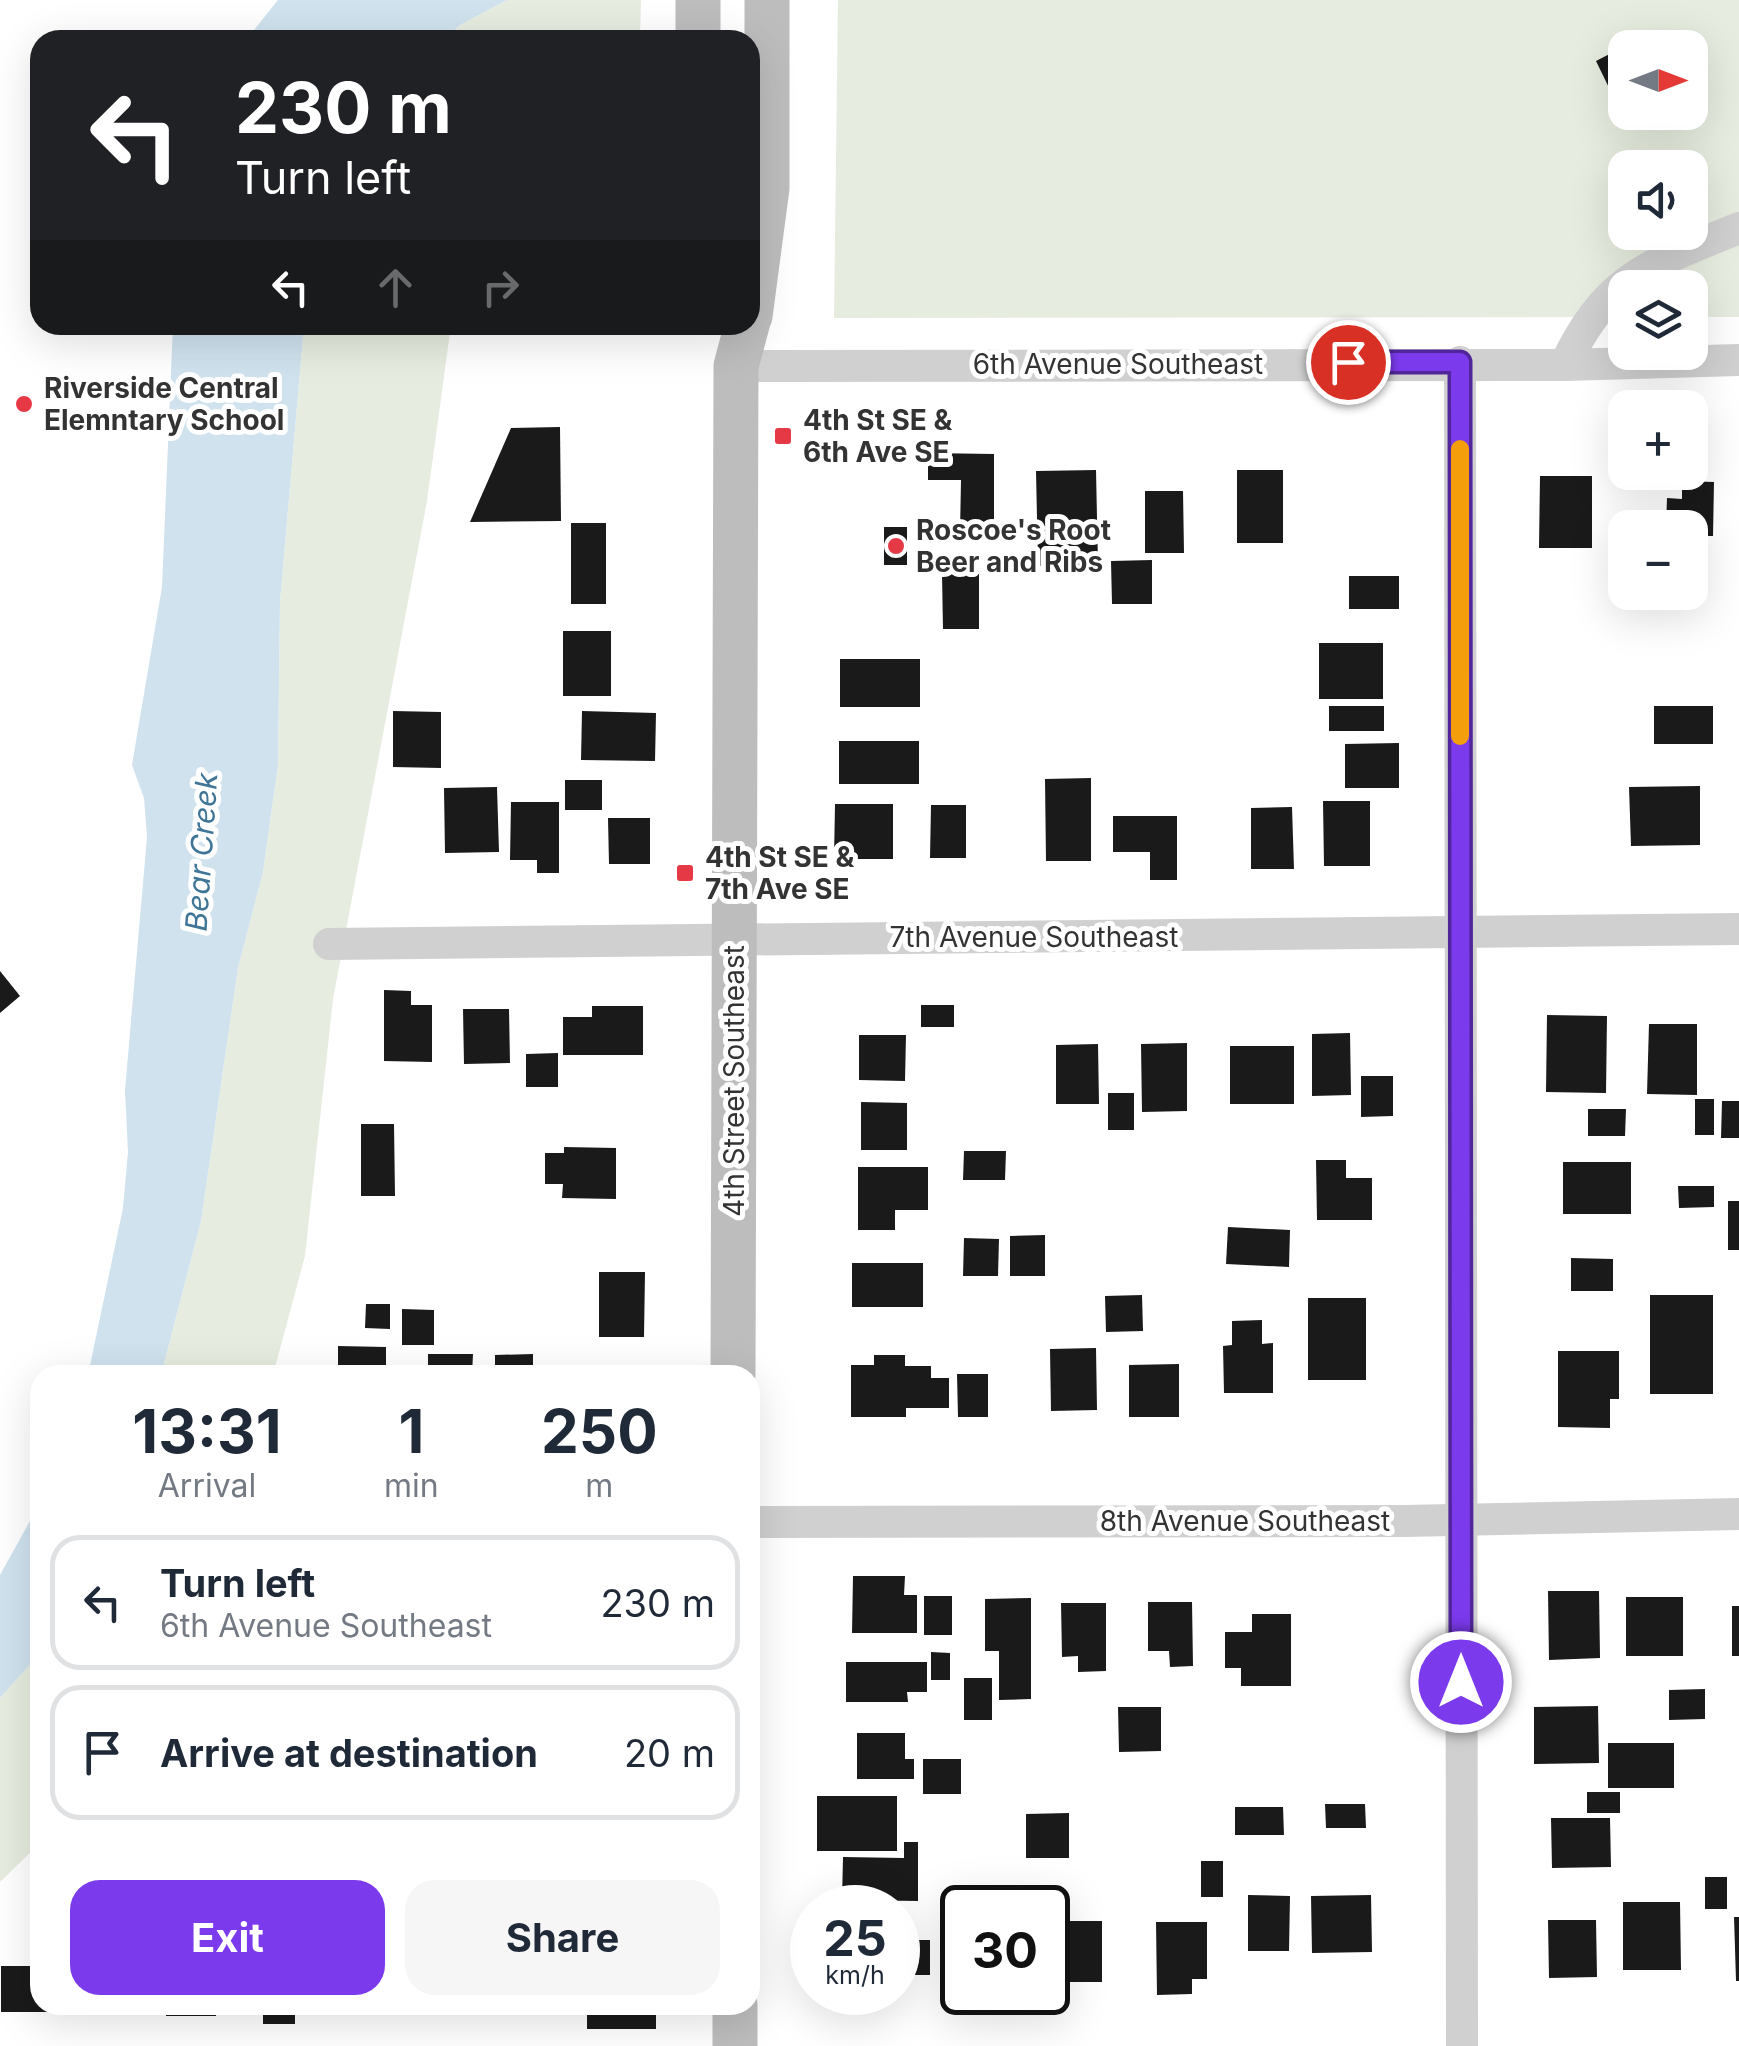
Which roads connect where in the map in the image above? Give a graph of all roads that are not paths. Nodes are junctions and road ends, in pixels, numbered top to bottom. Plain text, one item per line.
1 (698, 0) edge
2 (768, 22) edge
3 (698, 30) edge
4 (1739, 228) edge
5 (760, 241) edge
6 (735, 339) edge
7 (1739, 360) edge
8 (1460, 362) junction
9 (1566, 365) junction
10 (1739, 929) edge
11 (1460, 935) junction
12 (735, 940) junction
13 (329, 944) dead end
14 (733, 1365) edge
15 (1739, 1514) edge
16 (1460, 1520) junction
17 (760, 1522) edge
18 (735, 2015) edge
19 (735, 2046) edge
20 (1462, 2046) edge

1 - 3 main road
2 - 5 main road
4 - 9 street
6 - 8 street, 6th Avenue Southeast
6 - 12 main road, 4th Street Southeast
7 - 9 street, 6th Avenue Southeast
8 - 9 street, 6th Avenue Southeast
8 - 11 street
10 - 11 street, 7th Avenue Southeast
11 - 12 street, 7th Avenue Southeast
11 - 16 street
12 - 13 street, 7th Avenue Southeast
12 - 14 main road, 4th Street Southeast
15 - 16 street, 8th Avenue Southeast
16 - 17 street, 8th Avenue Southeast
16 - 20 street
18 - 19 main road

